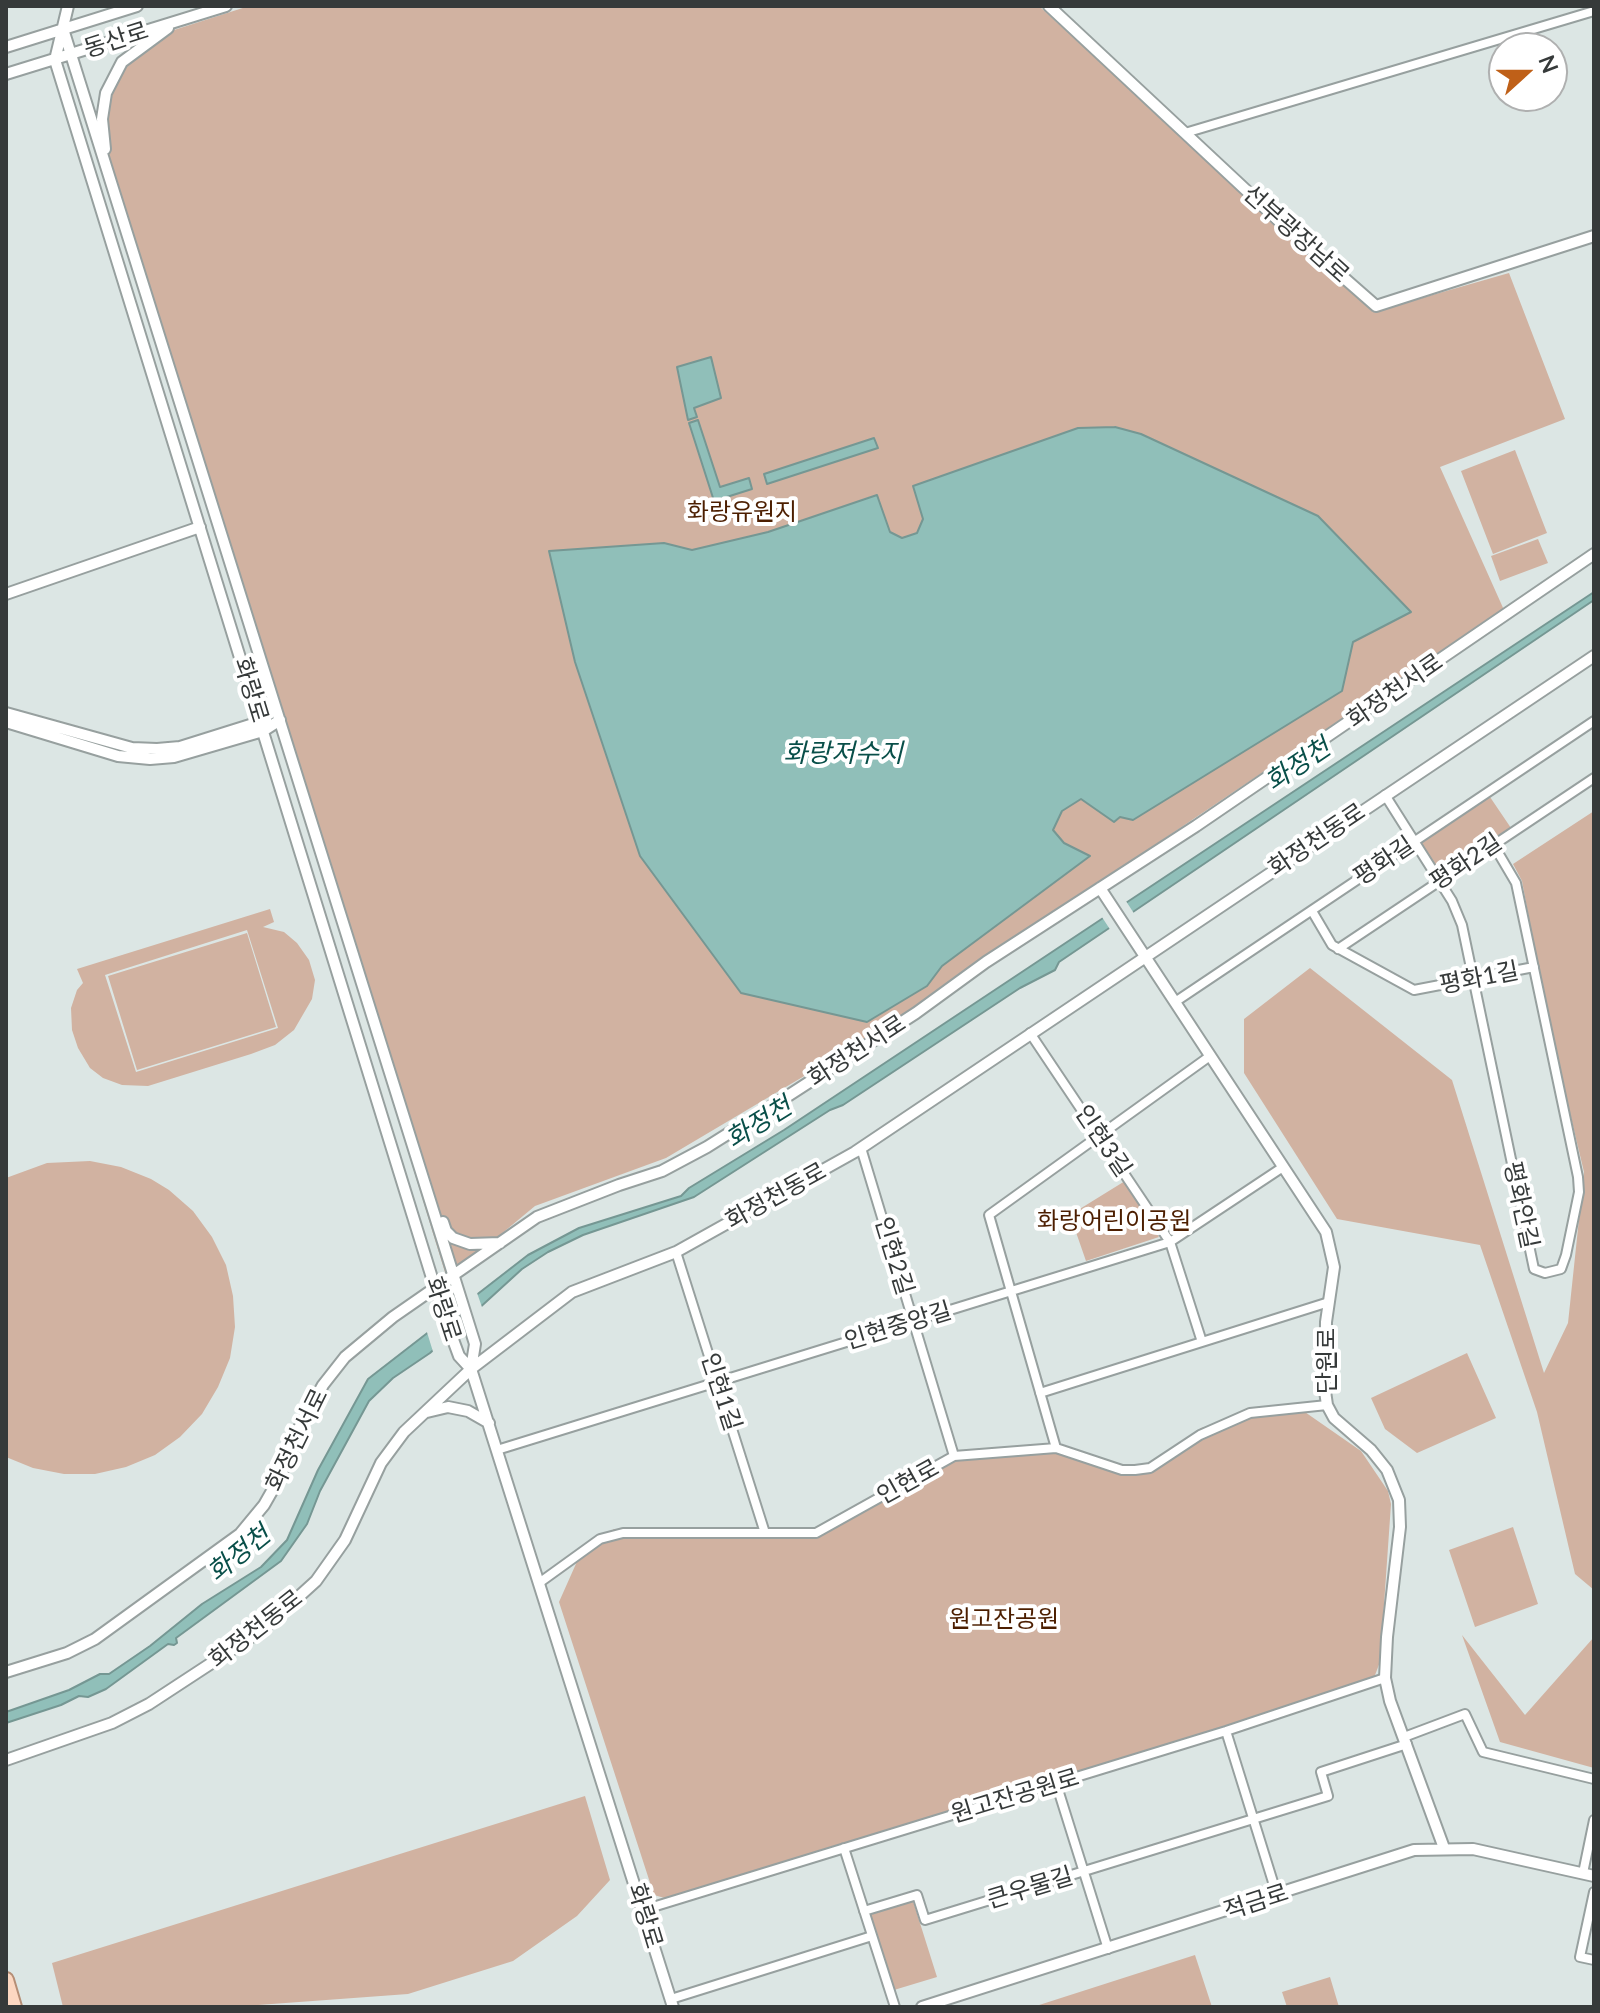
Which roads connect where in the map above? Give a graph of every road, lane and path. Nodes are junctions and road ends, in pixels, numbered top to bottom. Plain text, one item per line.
1 (68, 6) edge
2 (137, 6) edge
3 (226, 6) edge
4 (1049, 6) edge
5 (1594, 11) edge
6 (180, 20) junction
7 (63, 29) junction
8 (6, 47) edge
9 (71, 55) junction
10 (55, 60) junction
11 (6, 74) edge
12 (1185, 133) junction
13 (110, 178) junction
14 (1594, 236) edge
15 (200, 527) junction
16 (1594, 554) edge
17 (6, 594) edge
18 (1594, 656) edge
19 (6, 713) edge
20 (280, 720) junction
21 (1594, 721) edge
22 (6, 722) edge
23 (262, 725) junction
24 (1594, 778) edge
25 (1385, 795) junction
26 (1415, 840) junction
27 (1493, 844) junction
28 (1439, 880) junction
29 (1102, 892) junction
30 (1312, 911) junction
31 (1338, 949) junction
32 (1146, 958) junction
33 (1534, 967) junction
34 (1473, 979) junction
35 (1175, 1002) junction
36 (1030, 1033) junction
37 (1210, 1056) junction
38 (1099, 1136) junction
39 (861, 1148) junction
40 (1283, 1167) junction
41 (428, 1194) junction
42 (1170, 1242) junction
43 (502, 1243) junction
44 (676, 1252) junction
45 (454, 1277) junction
46 (437, 1289) junction
47 (1010, 1291) junction
48 (1329, 1302) junction
49 (914, 1321) junction
50 (1202, 1342) junction
51 (471, 1369) junction
52 (718, 1382) junction
53 (1040, 1393) junction
54 (1327, 1405) junction
55 (424, 1413) junction
56 (489, 1423) junction
57 (1056, 1448) junction
58 (497, 1450) junction
59 (954, 1456) junction
60 (765, 1533) junction
61 (539, 1583) junction
62 (6, 1672) edge
63 (1385, 1678) junction
64 (1226, 1731) junction
65 (1406, 1740) junction
66 (6, 1760) edge
67 (1594, 1779) edge
68 (1056, 1783) junction
69 (1253, 1817) junction
70 (1594, 1820) edge
71 (844, 1848) junction
72 (1444, 1848) junction
73 (1084, 1871) junction
74 (1588, 1874) edge
75 (1594, 1892) edge
76 (1277, 1895) junction
77 (643, 1910) junction
78 (864, 1911) junction
79 (872, 1936) junction
80 (1108, 1949) junction
81 (1594, 1960) edge
82 (6, 1980) edge
83 (672, 2003) edge
84 (14, 2007) edge
85 (895, 2007) edge
86 (922, 2007) edge

1 - 7 street
2 - 7 street, 동산로
3 - 6 street, 동산로
4 - 12 street, 선부광장남로
5 - 12 street
6 - 9 street, 동산로
6 - 13 street
7 - 8 street, 동산로
7 - 9 street, 화랑로
7 - 10 street
9 - 10 street, 동산로
9 - 13 street, 화랑로
10 - 11 street, 동산로
10 - 15 street, 화랑로
12 - 14 street, 선부광장남로
13 - 20 street, 화랑로
15 - 17 street
15 - 23 street, 화랑로
16 - 29 street, 화정천서로
18 - 25 street, 화정천동로
19 - 23 street
20 - 23 street
20 - 41 street, 화랑로
21 - 26 street, 평화길
22 - 23 street
23 - 46 street, 화랑로
24 - 27 street, 평화2길
25 - 26 street, 평화안길
25 - 32 street, 화정천동로
26 - 28 street, 평화안길
26 - 30 street, 평화길
27 - 28 street, 평화2길
27 - 33 street, 평화안길
28 - 31 street, 평화2길
28 - 34 street, 평화안길
29 - 32 street, 단원로
29 - 43 street, 화정천서로
30 - 31 street, 평화1길
30 - 35 street, 평화길
31 - 34 street, 평화1길
32 - 35 street, 단원로
32 - 36 street, 화정천동로
33 - 34 street, 평화1길
33 - 34 street, 평화안길
35 - 37 street, 단원로
36 - 38 street, 인현3길
36 - 39 street, 화정천동로
37 - 38 street
37 - 40 street, 단원로
38 - 42 street, 인현3길
38 - 47 street
39 - 44 street, 화정천동로
39 - 49 street, 인현2길
40 - 42 street, 인현중앙길
40 - 48 street, 단원로
41 - 43 street
41 - 45 street, 화랑로
42 - 47 street, 인현중앙길
42 - 50 street, 인현3길
43 - 45 street, 화정천서로
44 - 51 street, 화정천동로
44 - 52 street, 인현1길
45 - 46 street, 화정천서로
45 - 51 street, 화랑로
46 - 51 street, 화랑로
46 - 62 street, 화정천서로
47 - 49 street, 인현중앙길
47 - 53 street
48 - 50 street
48 - 54 street, 단원로
49 - 52 street, 인현중앙길
49 - 59 street, 인현2길
50 - 53 street
51 - 55 street, 화정천동로
51 - 56 street, 화랑로
52 - 58 street, 인현중앙길
52 - 60 street, 인현1길
53 - 57 street
54 - 57 street, 인현로
54 - 63 street, 단원로
55 - 56 street
55 - 66 street, 화정천동로
56 - 58 street, 화랑로
57 - 59 street, 인현로
58 - 61 street, 화랑로
59 - 60 street, 인현로
60 - 61 street, 인현로
61 - 77 street, 화랑로
63 - 64 street, 원고잔공원로
63 - 65 street, 단원로
64 - 68 street, 원고잔공원로
64 - 69 street
65 - 67 street
65 - 69 street, 큰우물길
65 - 72 street, 단원로
68 - 71 street, 원고잔공원로
68 - 73 street
69 - 73 street, 큰우물길
69 - 76 street
70 - 74 street
71 - 77 street, 원고잔공원로
71 - 78 street
72 - 74 street, 적금로
72 - 76 street, 적금로
73 - 78 street, 큰우물길
73 - 80 street
75 - 81 street
76 - 80 street, 적금로
77 - 83 street, 화랑로
78 - 79 street
79 - 83 street
79 - 85 street
80 - 86 street, 적금로
82 - 84 main road

